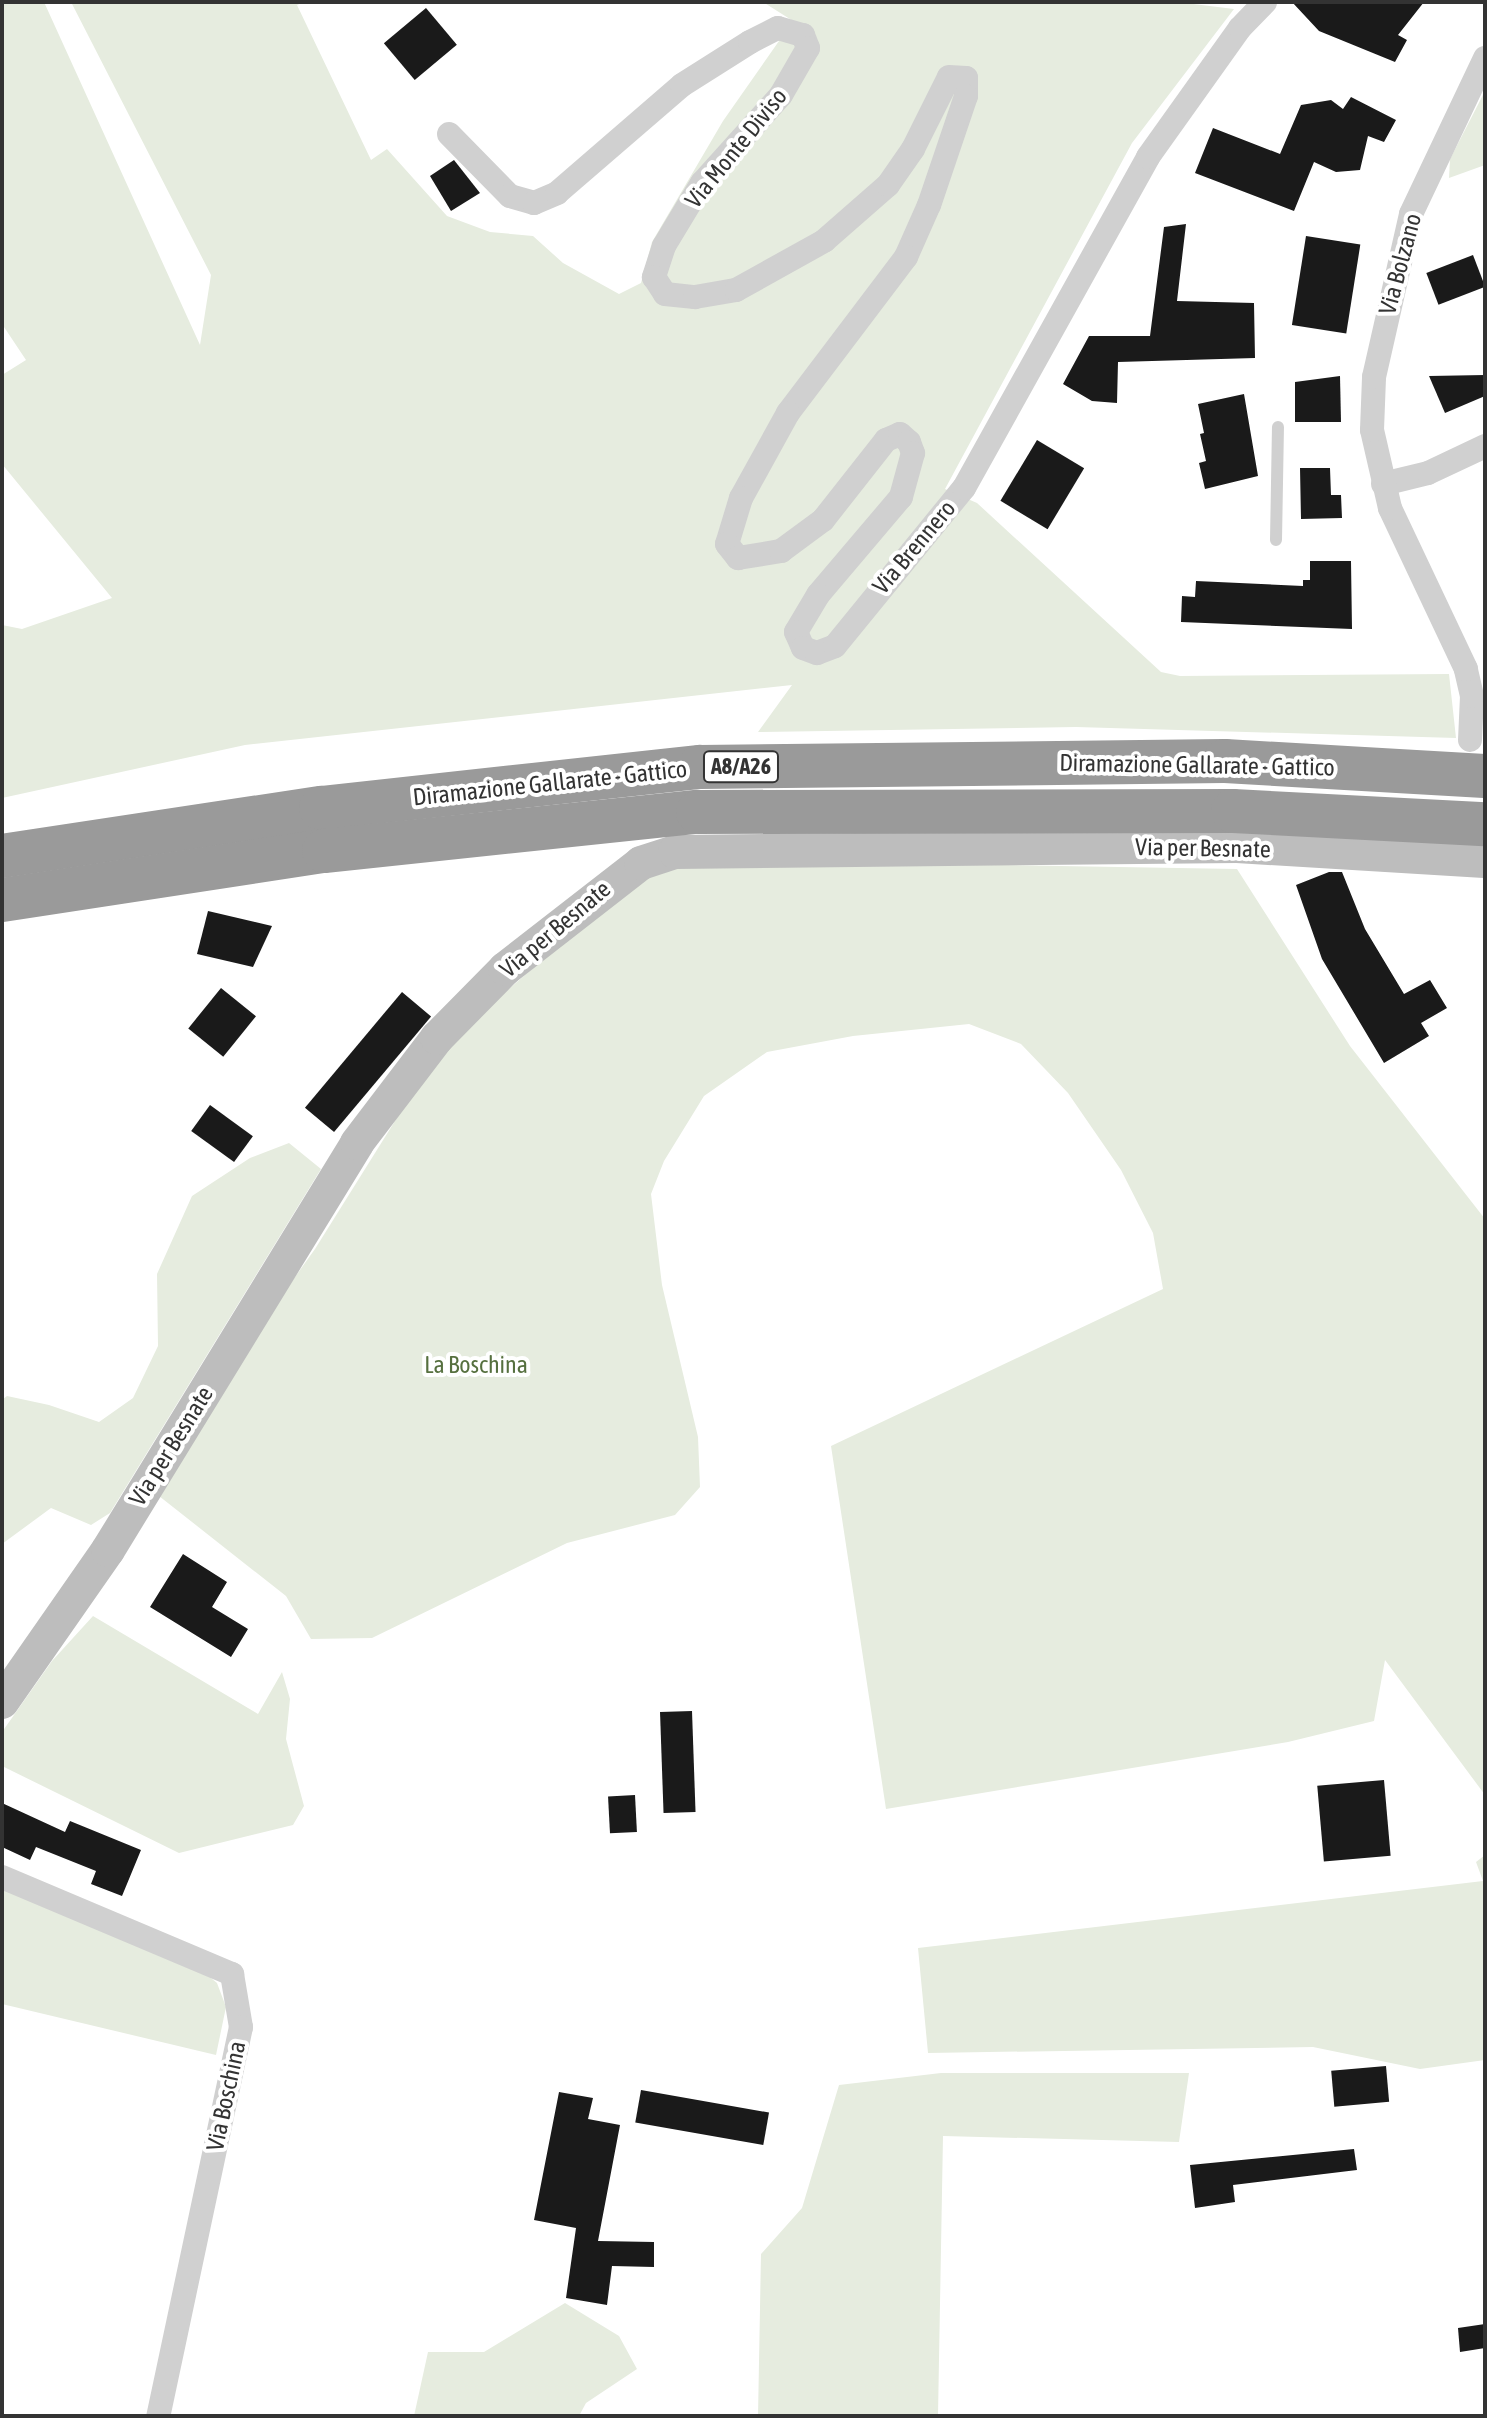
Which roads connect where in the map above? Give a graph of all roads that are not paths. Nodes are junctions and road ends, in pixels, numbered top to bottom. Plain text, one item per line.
1 (1265, 2) edge
2 (1485, 58) edge
3 (449, 134) dead end
4 (1278, 427) dead end
5 (1485, 446) edge
6 (1383, 484) junction
7 (1276, 540) dead end
8 (727, 544) joint
9 (1477, 758) edge
10 (1460, 840) edge
11 (2, 856) edge
12 (1485, 861) edge
13 (2, 900) edge
14 (2, 1702) edge
15 (2, 1877) edge
16 (158, 2416) edge

1 - 8 street, Via Brennero
2 - 6 street, Via Bolzano
3 - 8 street, Via Monte Diviso
4 - 7 lane
5 - 6 street
6 - 9 street, Via Bolzano
9 - 11 highway, Diramazione Gallarate - Gattico / A8/A26
10 - 12 street, Via per Besnate
10 - 13 highway, Diramazione Gallarate - Gattico / A8/A26
10 - 14 street, Via per Besnate
15 - 16 street, Via Boschina

